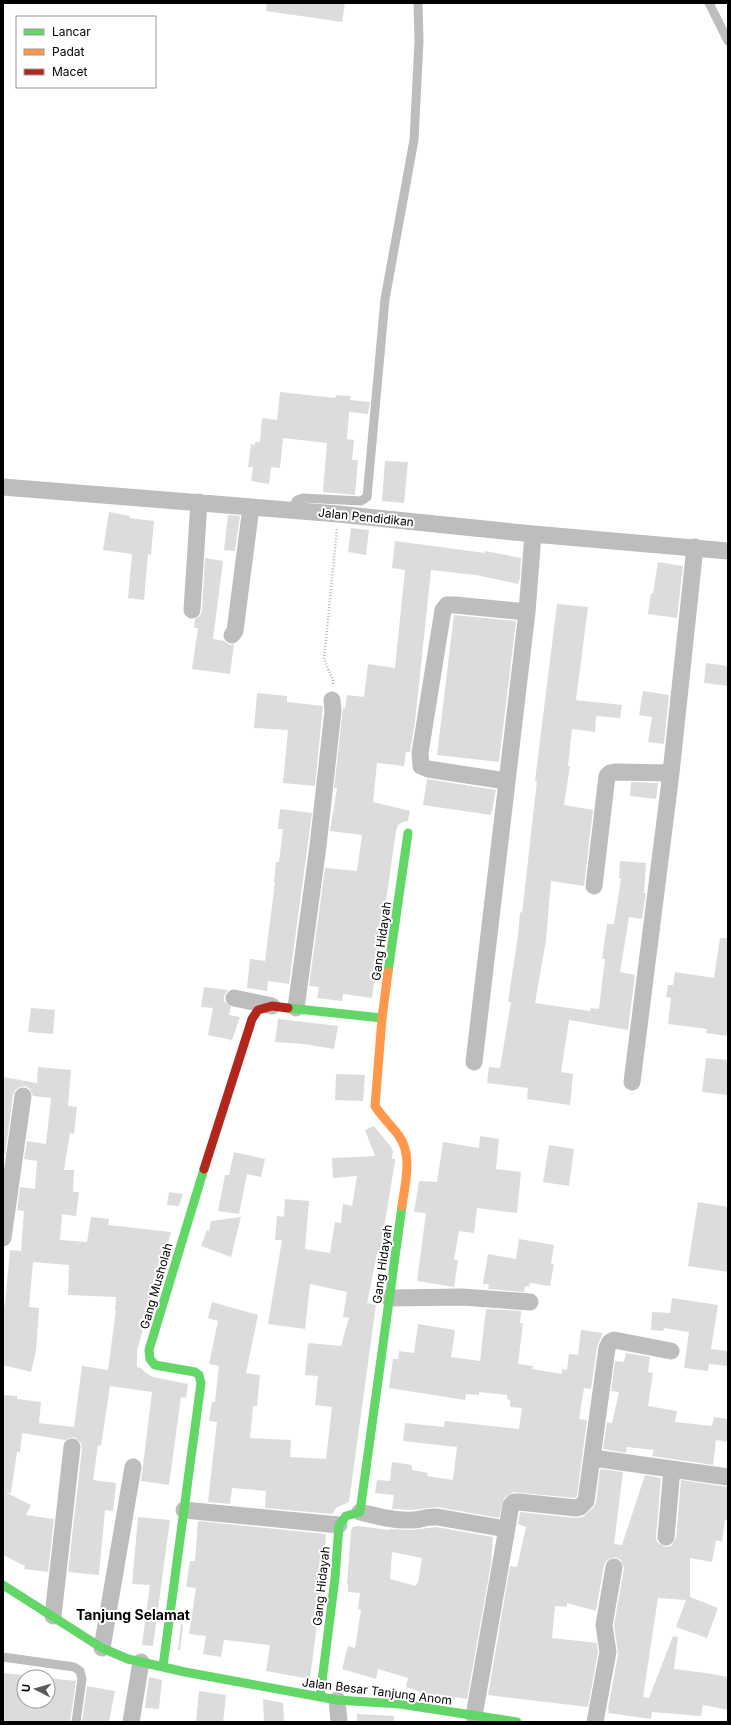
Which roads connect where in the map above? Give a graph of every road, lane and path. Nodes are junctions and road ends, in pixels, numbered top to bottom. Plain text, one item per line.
1 (418, 3) edge
2 (709, 3) edge
3 (728, 41) edge
4 (3, 487) edge
5 (199, 502) junction
6 (251, 507) junction
7 (291, 510) junction
8 (338, 514) junction
9 (533, 534) junction
10 (695, 547) junction
11 (728, 551) edge
12 (192, 610) dead end
13 (527, 612) junction
14 (232, 635) dead end
15 (332, 700) joint
16 (670, 773) junction
17 (506, 781) junction
18 (408, 832) dead end
19 (594, 886) dead end
20 (234, 998) dead end
21 (272, 1006) junction
22 (296, 1008) junction
23 (382, 1018) junction
24 (474, 1062) dead end
25 (632, 1082) dead end
26 (23, 1096) dead end
27 (3, 1238) edge
28 (389, 1298) junction
29 (530, 1302) dead end
30 (671, 1351) dead end
31 (72, 1446) dead end
32 (593, 1458) junction
33 (133, 1467) dead end
34 (672, 1469) junction
35 (728, 1478) edge
36 (184, 1510) junction
37 (360, 1512) junction
38 (339, 1525) junction
39 (506, 1529) junction
40 (666, 1537) dead end
41 (614, 1567) dead end
42 (3, 1585) edge
43 (53, 1616) junction
44 (102, 1648) junction
45 (3, 1657) edge
46 (141, 1662) junction
47 (163, 1666) junction
48 (320, 1697) junction
49 (337, 1700) junction
50 (474, 1716) junction
51 (76, 1722) edge
52 (132, 1722) edge
53 (339, 1722) edge
54 (517, 1722) edge
55 (595, 1722) edge

1 - 7 lane
2 - 3 lane
4 - 5 street, Jalan Pendidikan
5 - 6 street, Jalan Pendidikan
5 - 12 street
6 - 7 street, Jalan Pendidikan
6 - 14 street
7 - 8 street, Jalan Pendidikan
8 - 9 street, Jalan Pendidikan
8 - 15 path
9 - 10 street, Jalan Pendidikan
9 - 13 street
10 - 11 street, Jalan Pendidikan
10 - 16 street
13 - 17 street
13 - 17 street
15 - 22 street
16 - 19 street
16 - 25 street
17 - 24 street
18 - 23 street, Gang Hidayah
20 - 21 street
21 - 22 street
21 - 36 street, Gang Musholah
22 - 23 street
23 - 28 street, Gang Hidayah
26 - 27 street
28 - 29 street
28 - 37 street, Gang Hidayah
30 - 32 street
31 - 43 street
32 - 34 street
32 - 39 street
33 - 44 street
34 - 35 street
34 - 40 street
36 - 38 street
36 - 47 street, Gang Musholah
37 - 38 street
37 - 39 street
38 - 48 street, Gang Hidayah
39 - 50 street
41 - 55 street
42 - 43 street, Jalan Besar Tanjung Anom
43 - 44 street, Jalan Besar Tanjung Anom
44 - 46 street, Jalan Besar Tanjung Anom
45 - 51 lane
46 - 47 street, Jalan Besar Tanjung Anom
46 - 52 street
47 - 48 street, Jalan Besar Tanjung Anom
48 - 49 street, Jalan Besar Tanjung Anom
49 - 50 street, Jalan Besar Tanjung Anom
49 - 53 street
50 - 54 street, Jalan Besar Tanjung Anom

